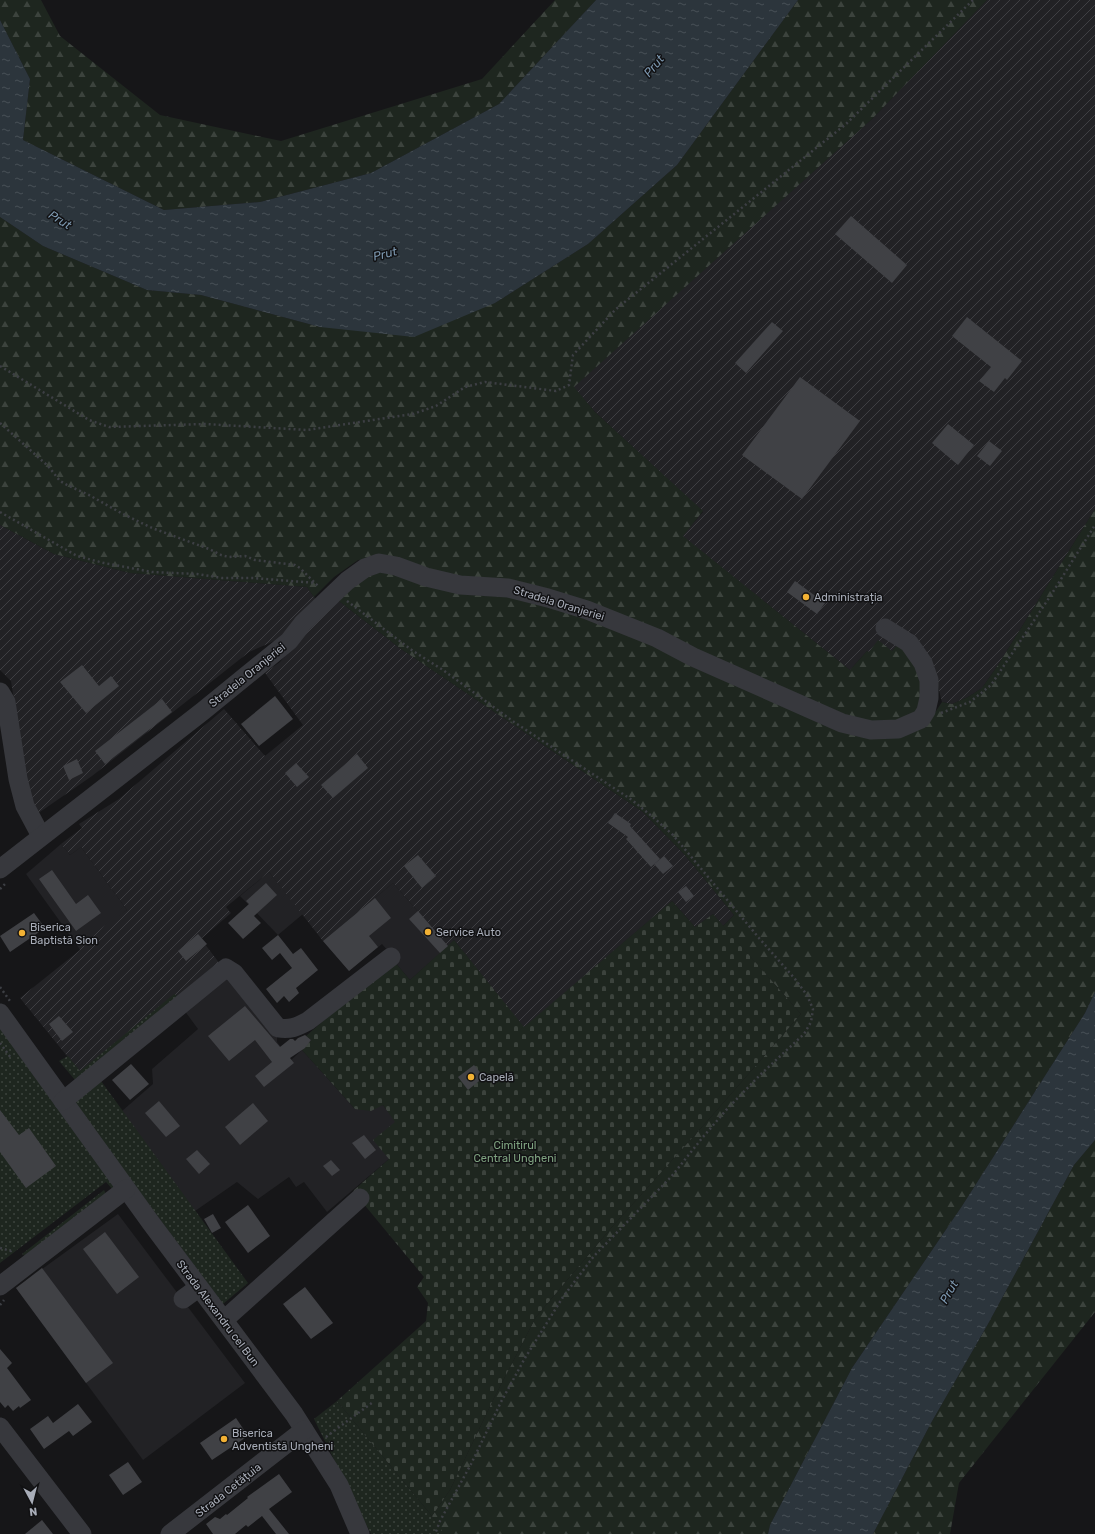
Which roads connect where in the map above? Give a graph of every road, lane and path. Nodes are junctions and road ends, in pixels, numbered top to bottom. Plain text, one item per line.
1 (973, 0) edge
2 (0, 366) edge
3 (0, 423) edge
4 (0, 512) edge
5 (1095, 525) edge
6 (316, 583) junction
7 (331, 595) junction
8 (885, 628) dead end
9 (0, 692) edge
10 (921, 719) junction
11 (41, 836) junction
12 (0, 869) edge
13 (391, 957) dead end
14 (0, 1013) edge
15 (63, 1101) junction
16 (126, 1189) junction
17 (360, 1198) dead end
18 (0, 1248) edge
19 (14, 1249) dead end
20 (0, 1286) edge
21 (198, 1288) junction
22 (183, 1299) dead end
23 (224, 1320) junction
24 (373, 1402) dead end
25 (0, 1427) edge
26 (304, 1430) junction
27 (315, 1446) junction
28 (355, 1532) edge
29 (82, 1534) edge
30 (170, 1534) edge
31 (435, 1534) edge

1 - 2 path
3 - 6 path
4 - 6 path
5 - 10 path
6 - 7 path
7 - 10 street, Stradela Oranjeriei
7 - 11 street, Stradela Oranjeriei
7 - 31 path
8 - 10 street
9 - 11 street
11 - 12 street, Stradela Oranjeriei
13 - 15 street
14 - 15 street, Strada Alexandru cel Bun
15 - 16 street, Strada Alexandru cel Bun
16 - 20 street
16 - 21 street, Strada Alexandru cel Bun
17 - 23 street
18 - 19 path
21 - 22 street
21 - 23 street, Strada Alexandru cel Bun
23 - 26 street, Strada Alexandru cel Bun
24 - 27 path
25 - 29 street
26 - 27 street, Strada Alexandru cel Bun
26 - 30 street, Strada Cetățuia
27 - 28 street, Strada Alexandru cel Bun

